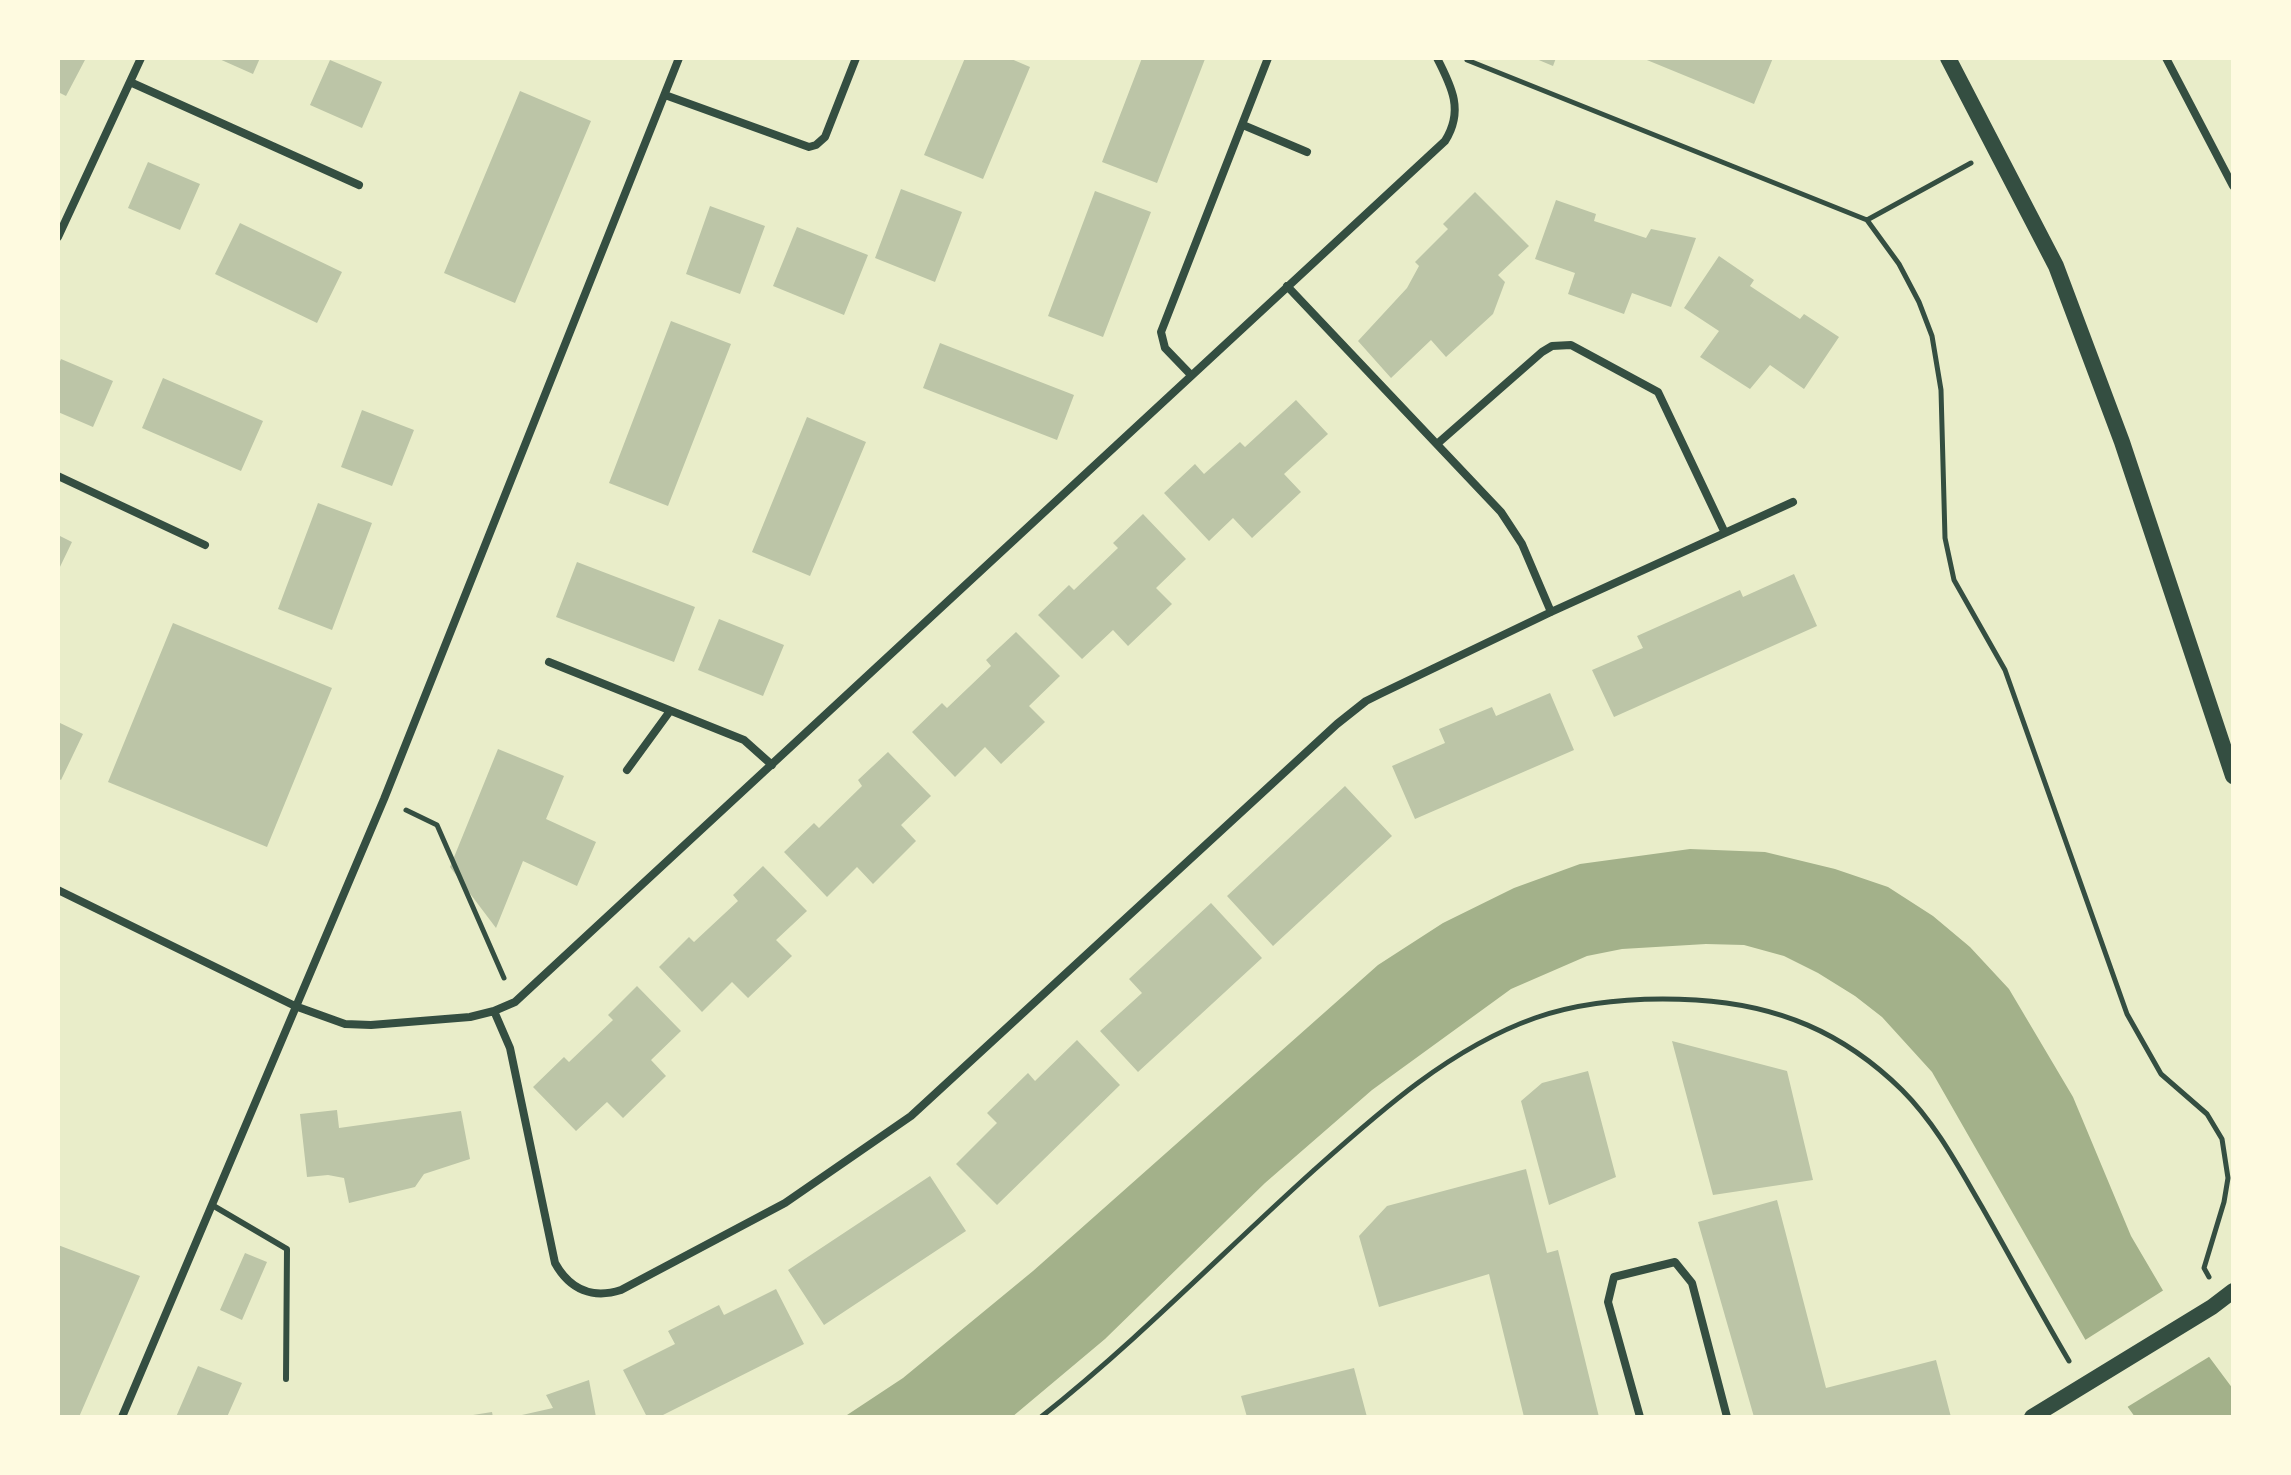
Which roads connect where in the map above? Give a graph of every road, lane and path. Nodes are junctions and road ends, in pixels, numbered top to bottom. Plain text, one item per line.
1 (141, 58) edge
2 (668, 58) edge
3 (856, 58) edge
4 (1268, 58) edge
5 (1437, 58) edge
6 (1462, 58) edge
7 (1948, 58) edge
8 (2166, 58) edge
9 (678, 60) edge
10 (130, 82) junction
11 (665, 95) junction
12 (1243, 125) junction
13 (1996, 149) junction
14 (1307, 152) dead end
15 (359, 185) dead end
16 (2233, 186) edge
17 (1867, 220) junction
18 (58, 237) edge
19 (1287, 286) junction
20 (1191, 375) junction
21 (1437, 444) junction
22 (58, 476) edge
23 (1793, 502) dead end
24 (1725, 533) junction
25 (205, 545) dead end
26 (1551, 612) junction
27 (549, 662) dead end
28 (670, 711) junction
29 (772, 765) junction
30 (627, 770) dead end
31 (2233, 776) edge
32 (384, 799) junction
33 (58, 890) edge
34 (515, 1002) junction
35 (295, 1006) junction
36 (494, 1011) junction
37 (212, 1205) junction
38 (2228, 1294) edge
39 (2064, 1352) dead end
40 (286, 1379) dead end
41 (122, 1417) edge
42 (1041, 1417) edge
43 (1640, 1417) edge
44 (1727, 1417) edge
45 (2032, 1417) edge

1 - 10 street
2 - 9 street
3 - 11 street
4 - 12 street
5 - 19 street
6 - 17 path
7 - 13 main road
8 - 16 street
9 - 11 street
10 - 15 street
10 - 18 street
11 - 32 street
12 - 14 street
12 - 20 street
13 - 17 path
13 - 31 main road
17 - 38 path
19 - 20 street
19 - 21 street
20 - 29 street
21 - 24 street
21 - 26 street
22 - 25 street
23 - 24 street
24 - 26 street
26 - 36 street
27 - 28 street
28 - 29 street
28 - 30 street
29 - 34 street
32 - 34 path
32 - 35 street
33 - 35 street
34 - 36 street
35 - 36 street
35 - 37 street
37 - 40 lane
37 - 41 street
38 - 45 main road
39 - 42 path
43 - 44 street

